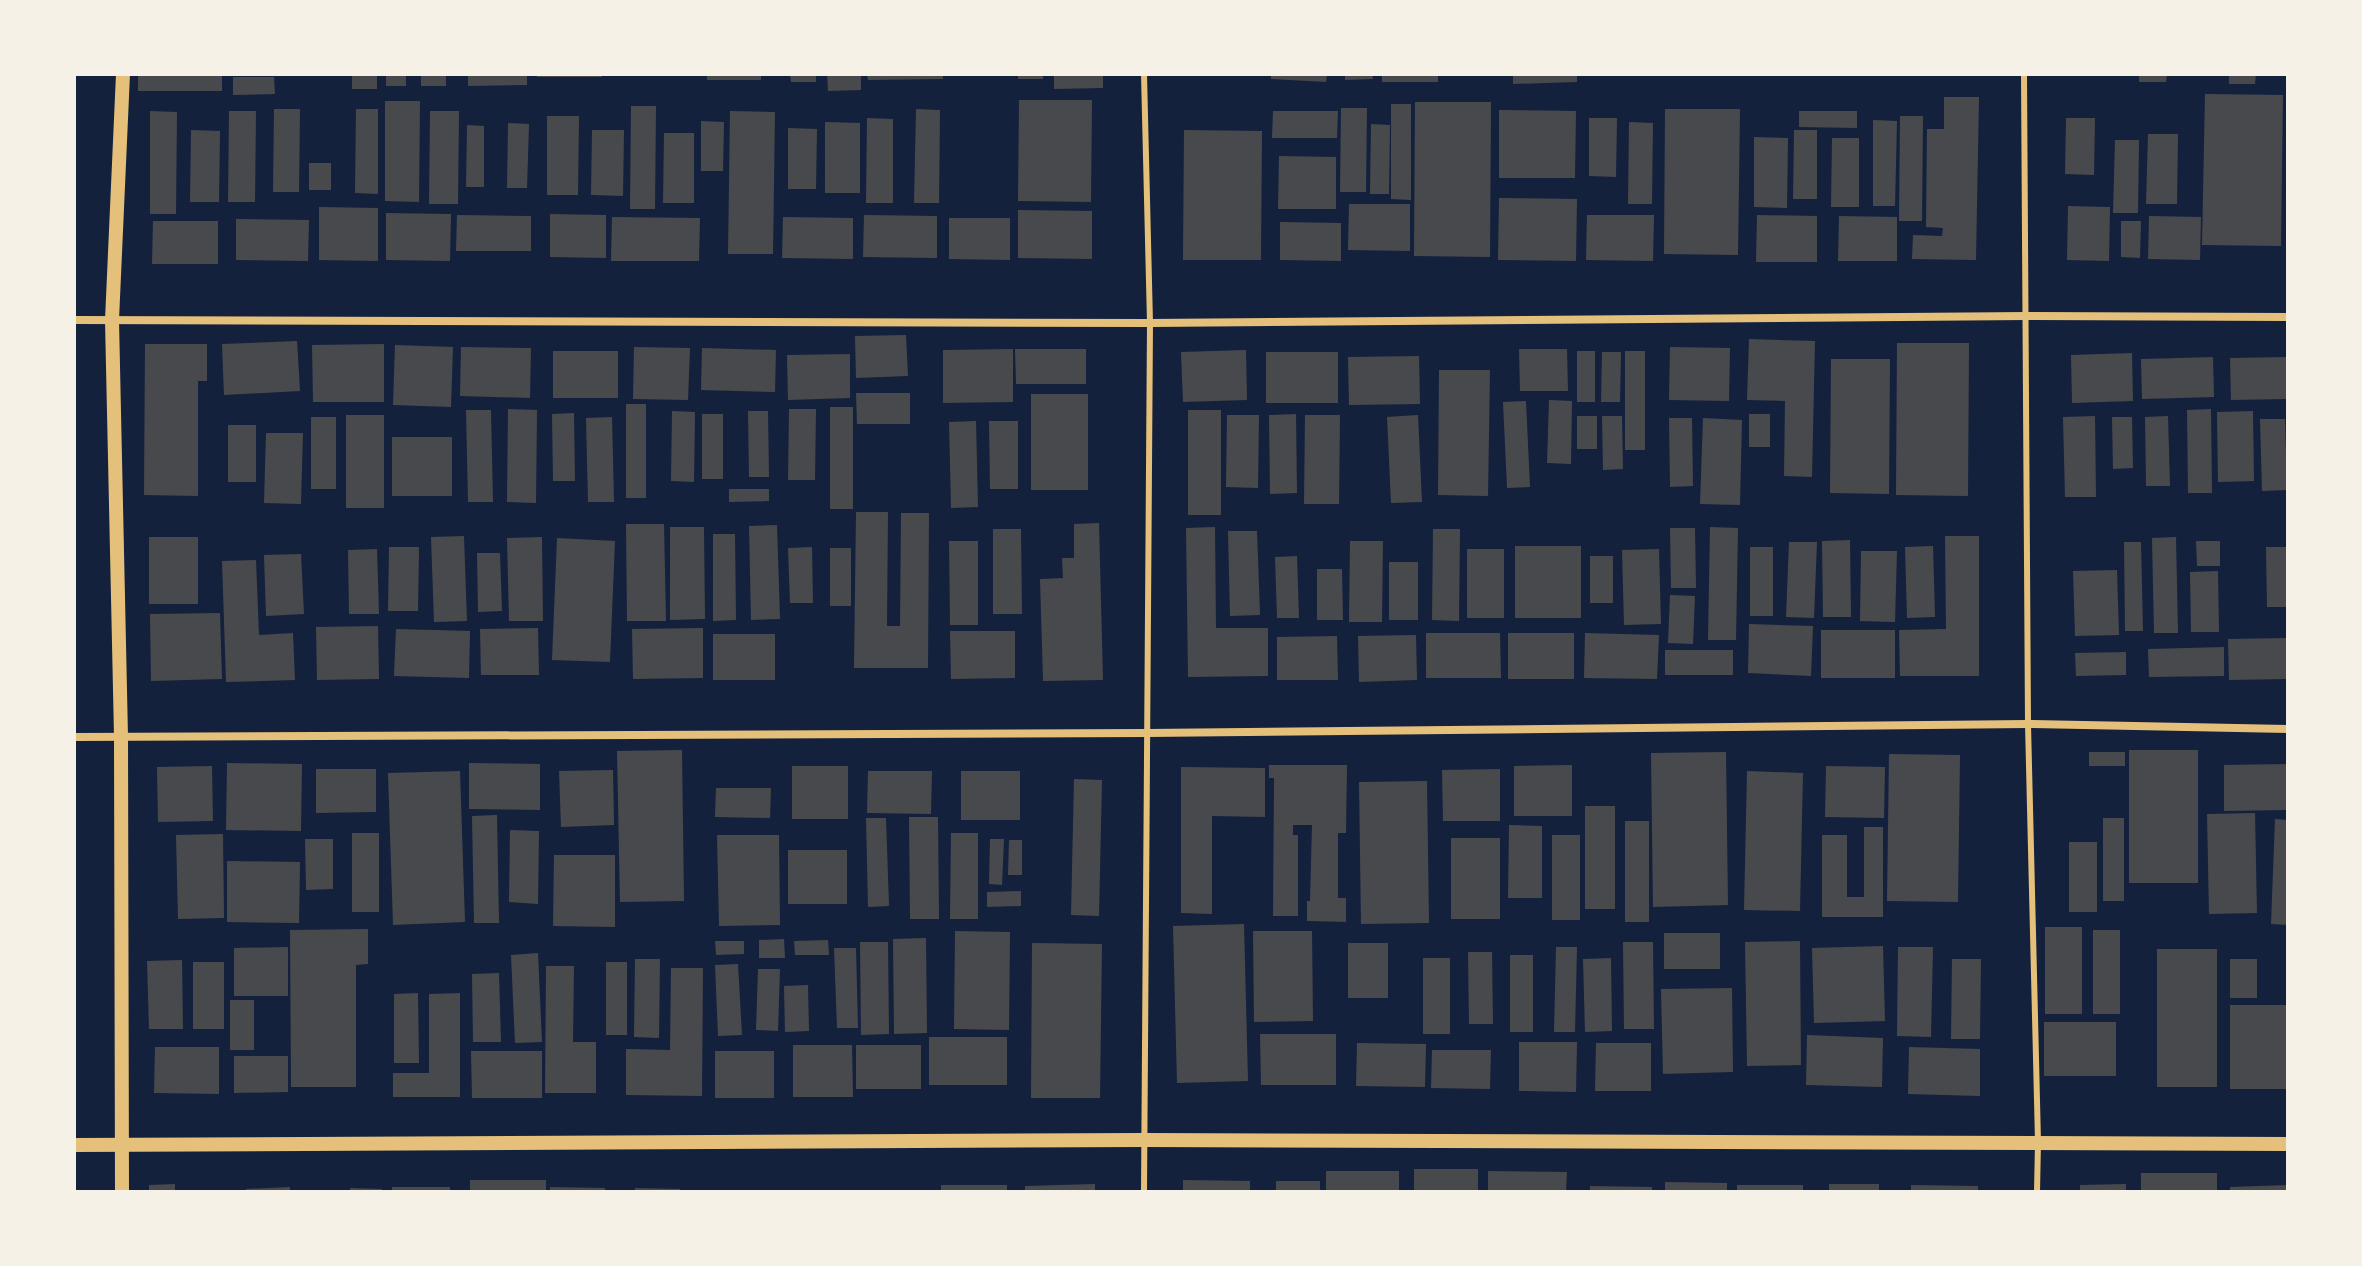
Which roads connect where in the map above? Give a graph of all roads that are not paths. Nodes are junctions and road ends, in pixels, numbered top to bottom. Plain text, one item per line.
1 (123, 74) edge
2 (1144, 74) edge
3 (2024, 74) edge
4 (2027, 316) junction
5 (2288, 317) edge
6 (74, 320) edge
7 (112, 320) junction
8 (1150, 323) junction
9 (2028, 724) junction
10 (2288, 729) edge
11 (1147, 733) junction
12 (121, 736) junction
13 (74, 737) edge
14 (1145, 1140) junction
15 (2038, 1142) junction
16 (2288, 1144) edge
17 (74, 1145) edge
18 (122, 1146) junction
19 (122, 1192) edge
20 (1144, 1192) edge
21 (2037, 1192) edge

1 - 7 street
2 - 8 lane
3 - 4 lane
4 - 5 street
4 - 8 street
4 - 9 lane
6 - 7 street
7 - 8 street
7 - 12 street
8 - 11 lane
9 - 10 street
9 - 11 street
9 - 15 lane
11 - 12 street
11 - 14 lane
12 - 13 street
12 - 18 street
14 - 15 street
14 - 18 street
14 - 20 lane
15 - 16 street
15 - 21 lane
17 - 18 street
18 - 19 street

